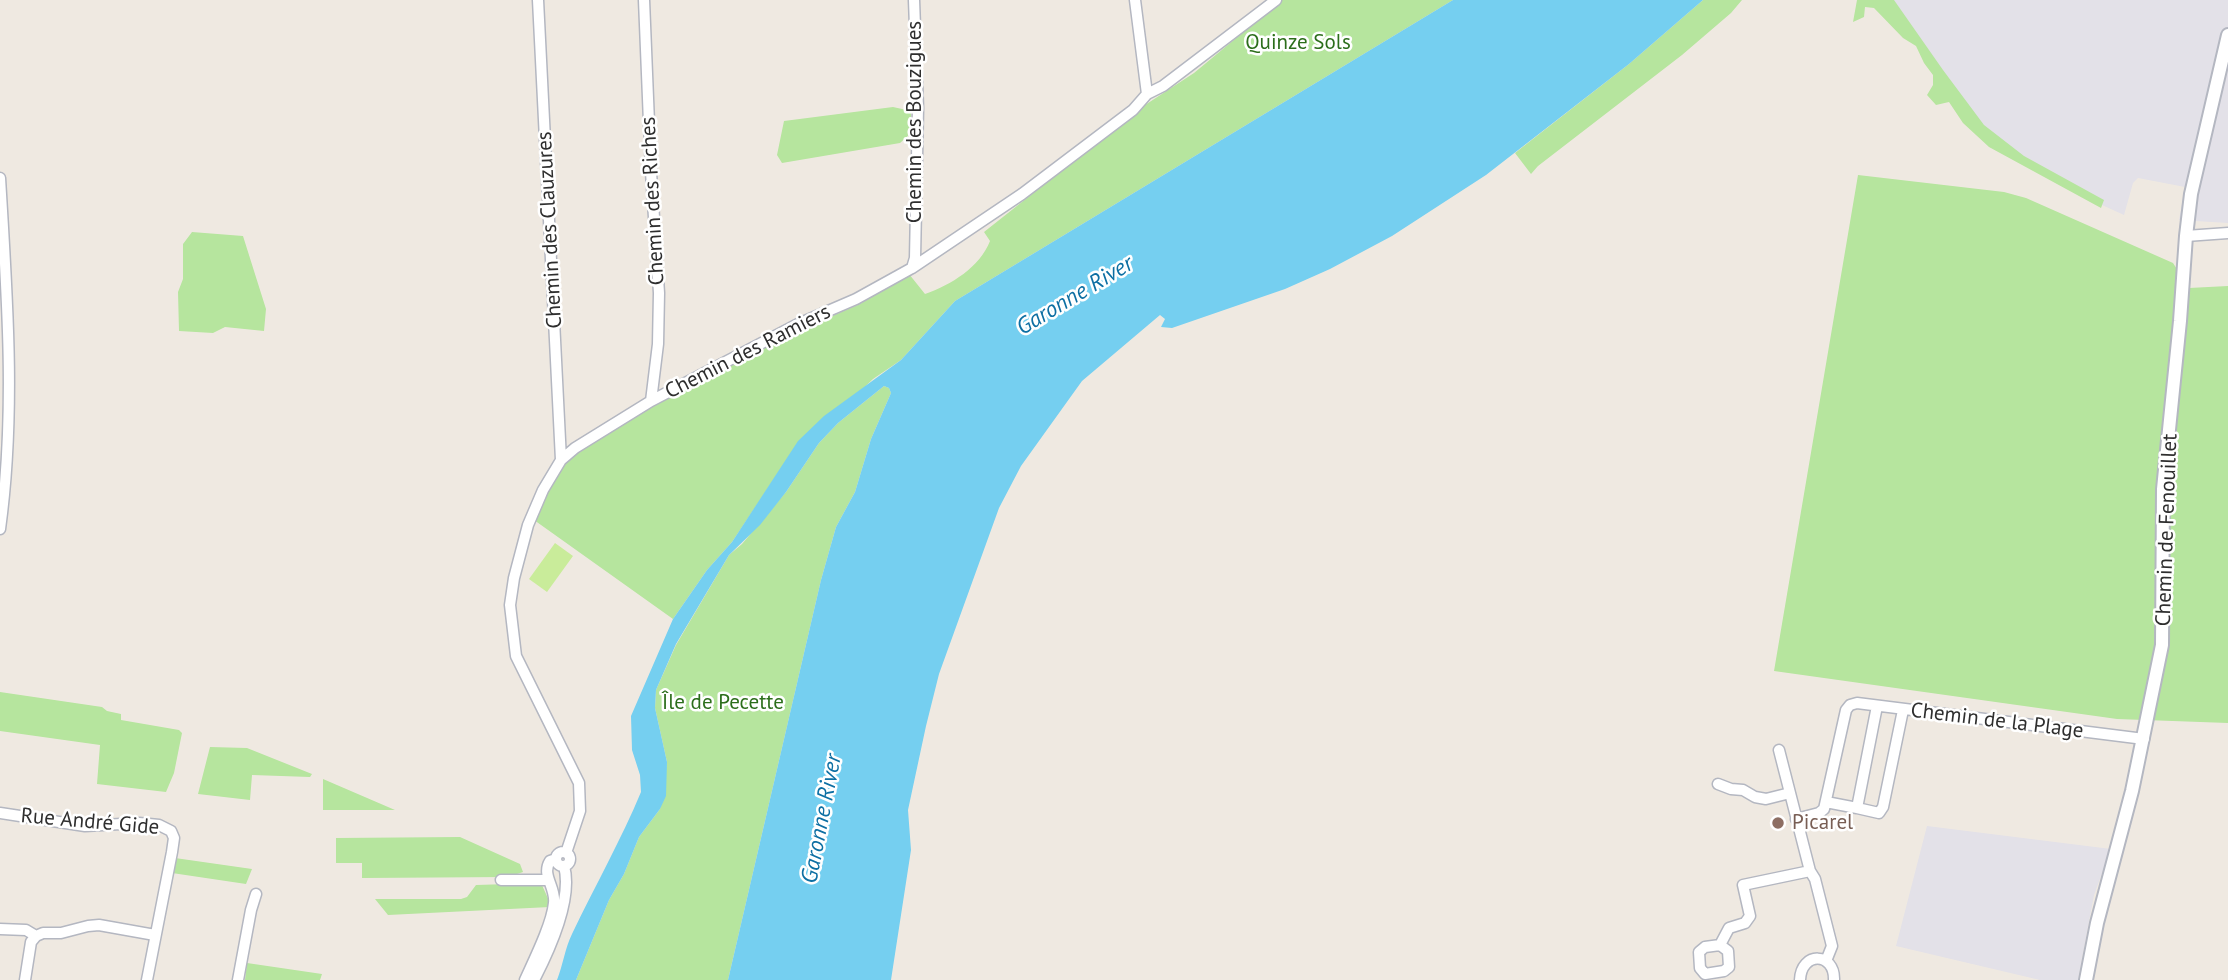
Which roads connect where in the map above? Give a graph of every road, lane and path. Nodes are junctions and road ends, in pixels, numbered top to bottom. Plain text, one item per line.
1 (538, 0) edge
2 (644, 0) edge
3 (914, 0) edge
4 (1135, 0) edge
5 (1276, 0) edge
6 (2228, 35) edge
7 (1147, 94) junction
8 (0, 178) edge
9 (2186, 231) junction
10 (2224, 233) edge
11 (915, 245) junction
12 (931, 255) junction
13 (912, 268) junction
14 (650, 401) junction
15 (561, 460) junction
16 (0, 529) edge
17 (1877, 706) junction
18 (1903, 710) junction
19 (2144, 739) junction
20 (1779, 750) dead end
21 (1718, 784) dead end
22 (1790, 793) junction
23 (1826, 802) junction
24 (1857, 808) junction
25 (0, 813) edge
26 (1796, 819) junction
27 (560, 862) junction
28 (1810, 871) junction
29 (501, 880) dead end
30 (548, 880) junction
31 (256, 894) dead end
32 (0, 929) edge
33 (155, 935) junction
34 (36, 936) junction
35 (1720, 945) dead end
36 (1826, 961) junction
37 (25, 980) edge
38 (147, 980) edge
39 (238, 980) edge
40 (525, 980) edge
41 (534, 980) edge
42 (1800, 980) edge
43 (1834, 980) edge
44 (2086, 980) edge

1 - 15 street, Chemin des Clauzures
2 - 14 street, Chemin des Riches
3 - 11 street, Chemin des Bouzigues
4 - 7 street
5 - 7 street, Chemin des Ramiers
6 - 9 street, Chemin de Fenouillet
7 - 12 street, Chemin des Ramiers
8 - 16 street
9 - 10 street
9 - 19 street, Chemin de Fenouillet
11 - 12 street, Chemin des Bouzigues
11 - 13 street, Chemin des Bouzigues
12 - 13 street, Chemin des Ramiers
13 - 14 street, Chemin des Ramiers
14 - 15 street, Chemin des Ramiers
15 - 27 street, Chemin des Ramiers
17 - 18 street, Chemin de la Plage
17 - 23 street, Chemin de la Plage
17 - 24 street
18 - 19 street, Chemin de la Plage
18 - 24 street
19 - 44 street, Chemin de Fenouillet
20 - 22 street
21 - 22 street
22 - 26 street
23 - 24 street
23 - 26 street
25 - 33 street, Rue André Gide
26 - 28 street
27 - 30 street
27 - 41 street
28 - 35 street
28 - 36 street
29 - 30 street
30 - 40 street
31 - 39 street
32 - 34 street
33 - 34 street
33 - 38 street
34 - 37 street
36 - 42 street
36 - 43 street

